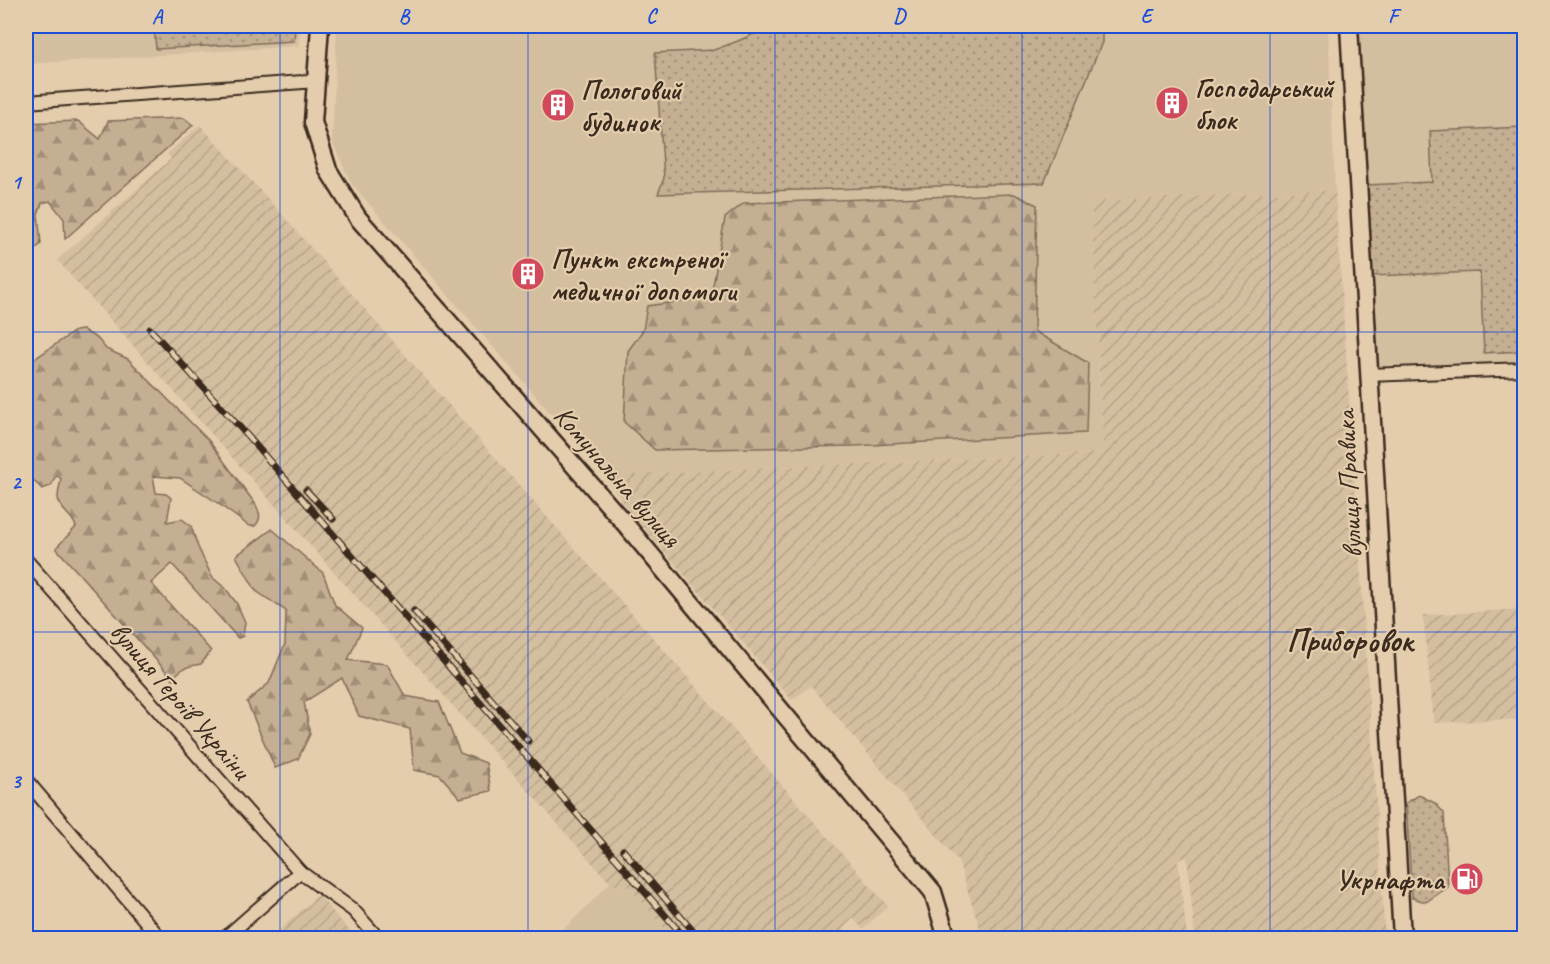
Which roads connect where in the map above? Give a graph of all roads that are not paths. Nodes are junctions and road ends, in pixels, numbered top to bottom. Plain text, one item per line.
1 (320, 26) edge
2 (1349, 26) edge
3 (317, 81) junction
4 (26, 102) edge
5 (1524, 369) edge
6 (1369, 375) junction
7 (26, 560) edge
8 (26, 780) edge
9 (300, 872) junction
10 (160, 939) edge
11 (225, 939) edge
12 (378, 939) edge
13 (947, 939) edge
14 (1402, 939) edge

1 - 3 street, Комунальна вулиця
2 - 6 street, вулиця Правика
3 - 4 street
3 - 13 street, Комунальна вулиця
5 - 6 street
6 - 14 street, вулиця Правика
7 - 9 street, вулиця Героїв України
8 - 10 street
9 - 11 street
9 - 12 street, вулиця Героїв України

